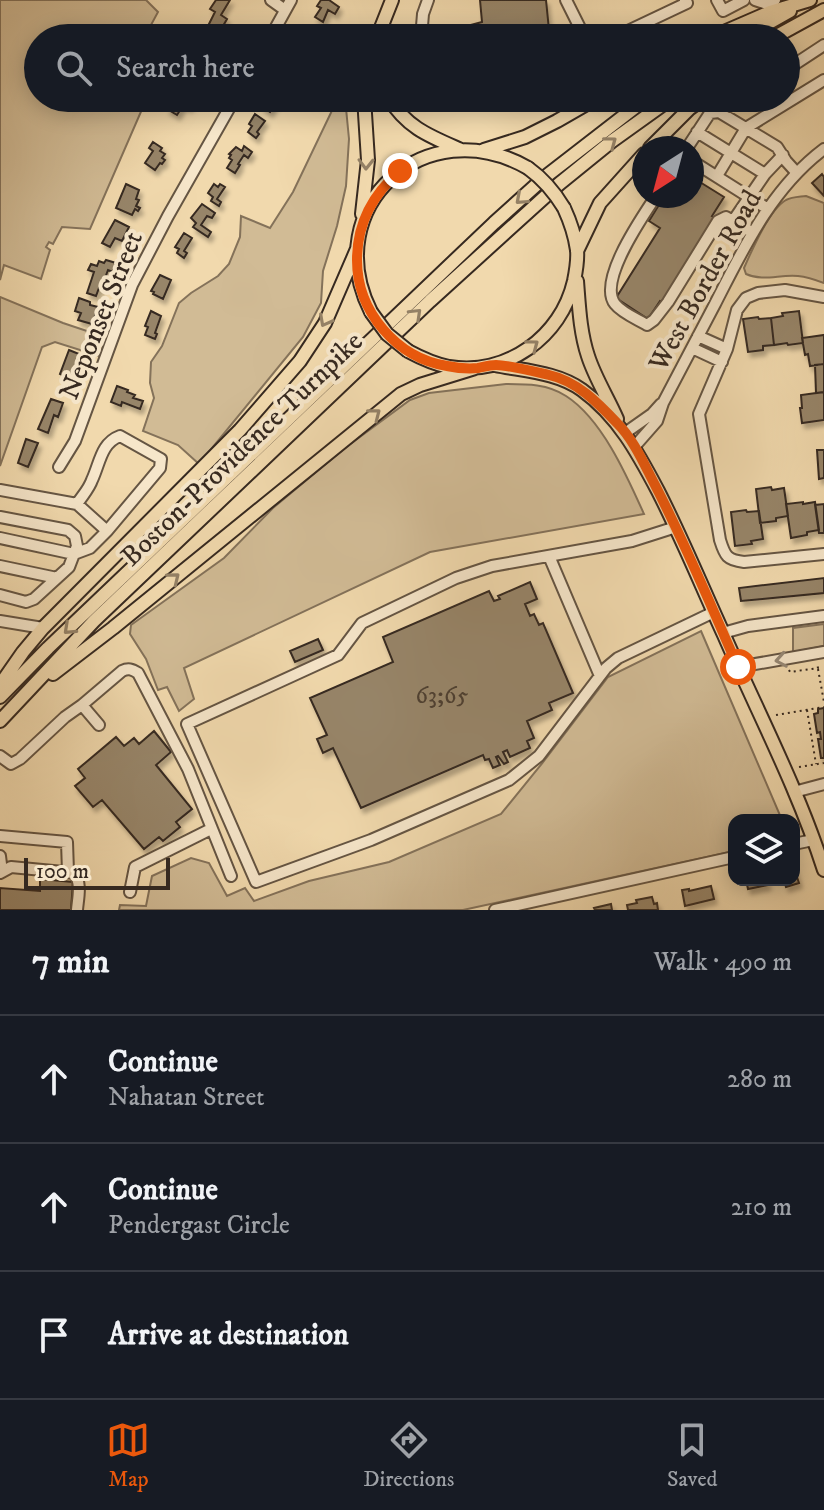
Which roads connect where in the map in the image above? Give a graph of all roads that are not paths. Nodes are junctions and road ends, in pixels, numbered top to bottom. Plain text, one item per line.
1 (271, 0) edge
2 (392, 0) edge
3 (428, 0) edge
4 (566, 0) edge
5 (685, 0) edge
6 (717, 0) edge
7 (744, 0) edge
8 (755, 0) edge
9 (810, 0) edge
10 (288, 5) edge
11 (771, 5) edge
12 (824, 10) edge
13 (278, 24) edge
14 (384, 24) edge
15 (422, 24) edge
16 (578, 24) edge
17 (643, 24) edge
18 (736, 24) edge
19 (767, 24) edge
20 (798, 24) edge
21 (800, 28) edge
22 (824, 45) edge
23 (800, 61) edge
24 (824, 80) edge
25 (800, 96) edge
26 (227, 112) edge
27 (365, 112) edge
28 (396, 112) edge
29 (573, 112) edge
30 (629, 112) edge
31 (652, 112) edge
32 (686, 112) edge
33 (719, 112) joint
34 (775, 112) edge
35 (746, 128) junction
36 (697, 132) junction
37 (662, 136) edge
38 (694, 136) edge
39 (459, 149) junction
40 (824, 149) edge
41 (484, 150) junction
42 (731, 153) junction
43 (783, 155) junction
44 (632, 167) edge
45 (704, 168) edge
46 (796, 172) junction
47 (765, 174) junction
48 (717, 176) junction
49 (750, 197) junction
50 (648, 208) edge
51 (768, 209) junction
52 (733, 221) junction
53 (361, 229) junction
54 (753, 233) junction
55 (357, 249) junction
56 (577, 251) junction
57 (576, 271) junction
58 (824, 297) edge
59 (698, 336) junction
60 (692, 348) junction
61 (727, 349) junction
62 (722, 362) junction
63 (495, 365) junction
64 (475, 368) junction
65 (663, 403) junction
66 (623, 429) junction
67 (635, 446) junction
68 (59, 467) dead end
69 (0, 490) edge
70 (77, 504) junction
71 (0, 517) edge
72 (676, 527) junction
73 (107, 531) junction
74 (0, 538) edge
75 (74, 554) junction
76 (824, 554) edge
77 (549, 556) junction
78 (0, 566) edge
79 (57, 578) junction
80 (0, 595) edge
81 (714, 612) junction
82 (824, 616) edge
83 (0, 621) edge
84 (43, 628) junction
85 (723, 633) junction
86 (824, 652) edge
87 (738, 667) junction
88 (600, 676) junction
89 (0, 685) edge
90 (24, 695) junction
91 (0, 697) edge
92 (82, 705) junction
93 (0, 721) edge
94 (99, 725) dead end
95 (0, 756) edge
96 (11, 764) junction
97 (0, 770) edge
98 (824, 784) edge
99 (794, 792) junction
100 (211, 829) junction
101 (0, 836) edge
102 (813, 840) junction
103 (800, 843) edge
104 (0, 856) edge
105 (728, 858) edge
106 (824, 870) edge
107 (1, 872) edge
108 (68, 872) junction
109 (231, 876) dead end
110 (130, 892) dead end
111 (77, 910) edge
112 (495, 910) edge

1 - 10 street
2 - 14 main road
3 - 15 street
4 - 16 street
5 - 17 street
6 - 7 street
8 - 11 street
9 - 11 main road
9 - 19 main road
10 - 13 street
11 - 18 main road
12 - 20 main road
12 - 21 main road
22 - 23 street
24 - 25 street
26 - 68 street, Neponset Street
27 -> 53 main road
28 - 39 main road
29 - 41 main road
30 -> 91 main road, Boston-Providence Turnpike
90 -> 31 main road, Boston-Providence Turnpike
32 - 37 main road
33 - 35 street
33 - 36 street
34 - 35 street
35 - 42 street
35 - 43 street
36 - 38 street
36 - 42 street
39 - 41 main road
39 - 53 main road
40 - 46 street, West Border Road
41 - 56 main road, bridge
42 - 47 street
42 - 48 street
43 - 46 street
43 - 47 street
44 - 56 main road
45 - 48 street
46 - 51 street, West Border Road
47 - 49 street
48 - 49 street
49 - 51 street
49 - 52 street
50 - 52 street
51 - 54 street, West Border Road
52 - 54 street
53 - 55 main road
54 - 59 street, West Border Road
55 - 64 main road, bridge
55 -> 84 main road
56 - 57 main road
63 -> 57 main road
57 - 66 main road
58 - 61 street
59 - 60 street, West Border Road
59 - 61 street
60 - 62 street
60 - 65 street, West Border Road
61 - 62 street
62 - 76 street
63 - 64 main road
63 - 66 main road
90 -> 64 main road
65 - 66 street
65 - 67 street, West Border Road
66 - 67 main road
67 - 72 main road
69 - 70 street
70 - 73 street
70 - 73 street
71 - 75 street
72 - 77 street
72 - 81 main road
73 - 75 street
74 - 75 street
75 - 79 street
77 - 88 street
77 - 88 street
78 - 79 street
79 - 80 street
81 - 85 main road
81 - 88 street
82 - 85 street
83 - 84 street
84 - 89 main road
85 - 87 main road
86 -> 87 street
87 - 99 main road
90 - 93 main road, Boston-Providence Turnpike
92 - 94 street
92 - 96 street
92 - 100 street
95 - 96 street
96 - 97 street
98 - 99 street
99 - 102 main road
100 - 109 street
100 - 110 street
101 - 108 street
102 - 103 street
102 - 106 main road
104 - 107 street
105 - 112 street
107 - 108 street
108 - 111 street

